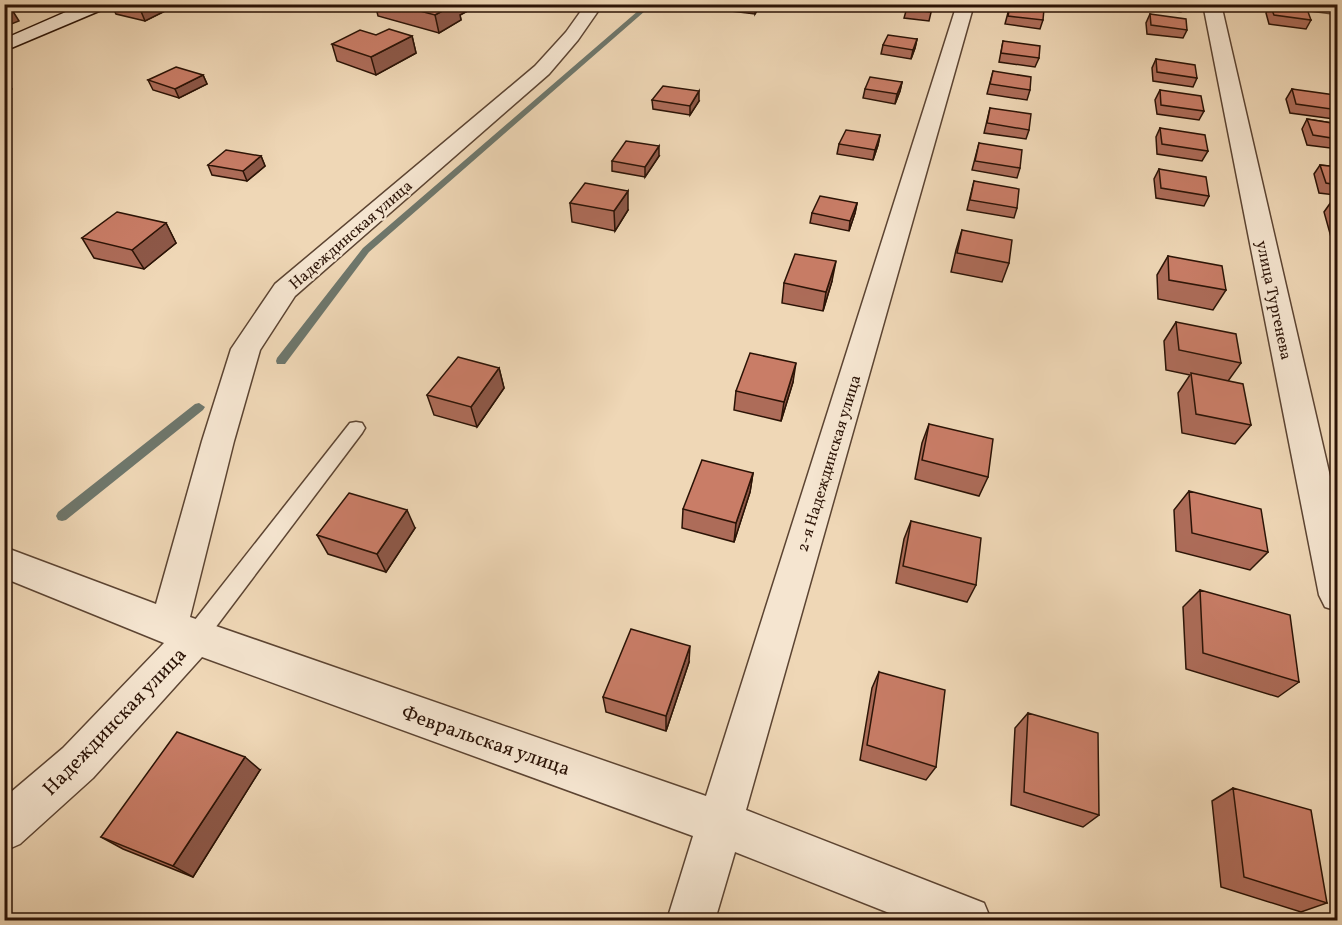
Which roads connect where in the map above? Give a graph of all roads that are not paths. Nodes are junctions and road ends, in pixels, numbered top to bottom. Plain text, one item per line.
1 (100, 4) edge
2 (595, 4) edge
3 (966, 4) edge
4 (1212, 4) edge
5 (1300, 4) edge
6 (1338, 9) edge
7 (4, 46) edge
8 (356, 428) dead end
9 (4, 562) edge
10 (1338, 595) edge
11 (181, 632) junction
12 (720, 823) junction
13 (4, 828) edge
14 (691, 921) edge
15 (967, 921) edge

1 - 7 street
2 - 11 street, Надеждинская улица
3 - 12 street, 2-я Надеждинская улица
4 - 10 street, улица Тургенева
5 - 6 street
8 - 11 lane
9 - 11 street, Февральская улица
11 - 12 street, Февральская улица
11 - 13 street, Надеждинская улица
12 - 14 street, 2-я Надеждинская улица
12 - 15 street, Февральская улица

